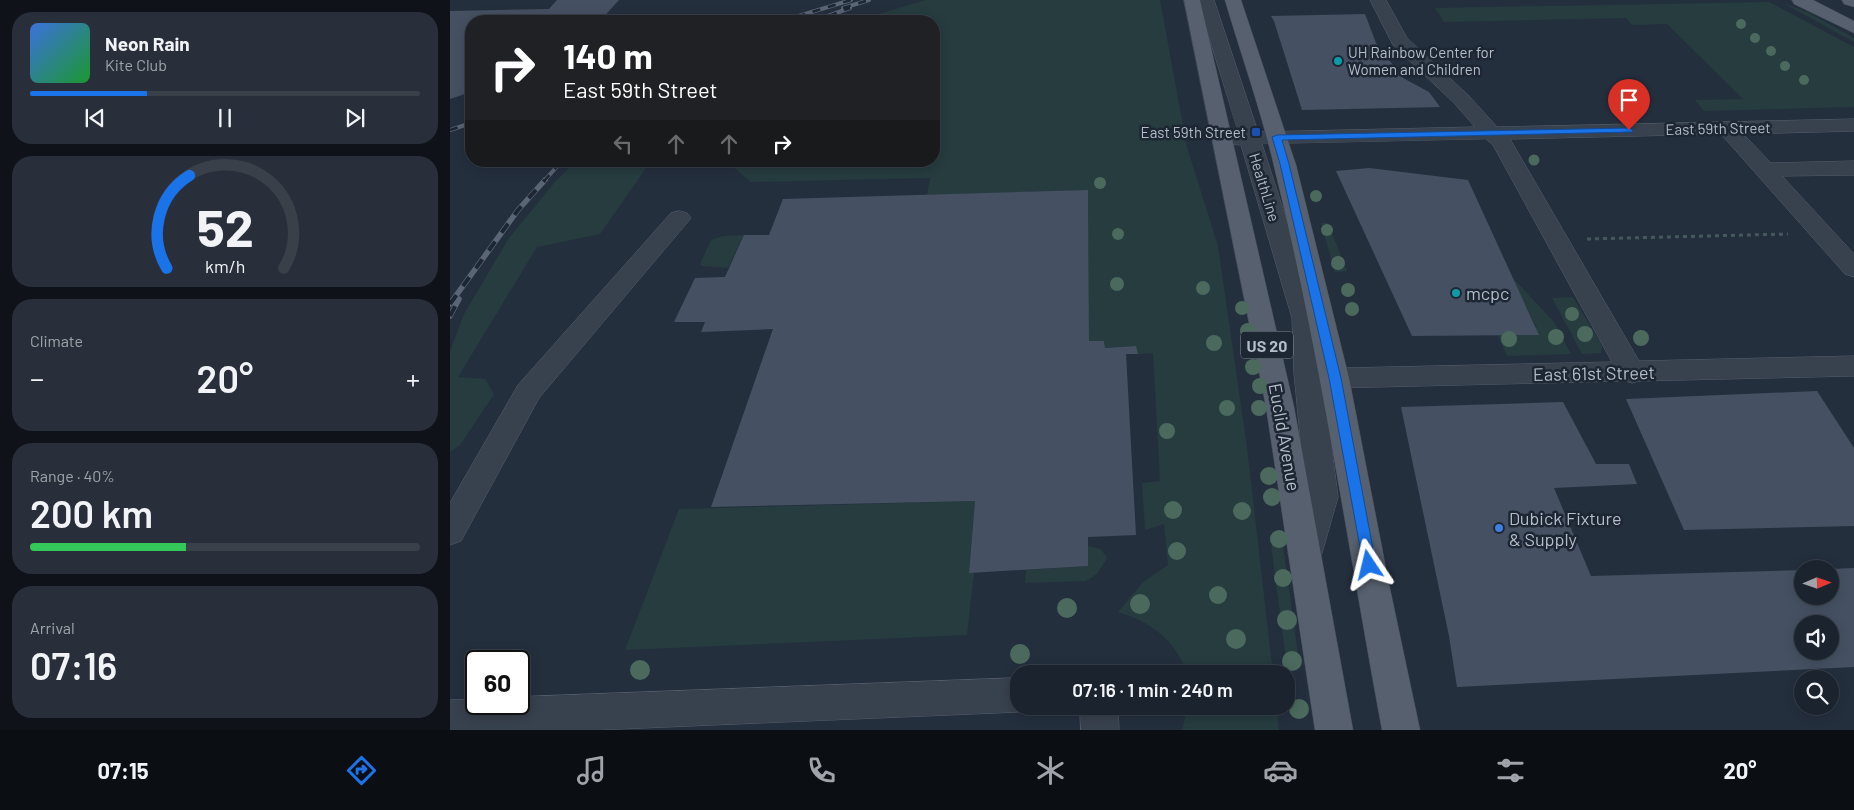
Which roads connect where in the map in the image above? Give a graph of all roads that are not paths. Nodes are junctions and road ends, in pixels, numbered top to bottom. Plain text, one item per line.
1 (1192, 0) edge
2 (1206, 0) edge
3 (1234, 0) edge
4 (1378, 0) edge
5 (1800, 0) edge
6 (1850, 0) edge
7 (1854, 2) edge
8 (1854, 28) edge
9 (1854, 125) edge
10 (1727, 128) junction
11 (1491, 133) junction
12 (1277, 137) junction
13 (1250, 138) junction
14 (1222, 139) junction
15 (1854, 168) edge
16 (1765, 170) junction
17 (679, 218) dead end
18 (1854, 269) edge
19 (1305, 318) junction
20 (1854, 366) edge
21 (1632, 373) junction
22 (1335, 378) junction
23 (450, 532) edge
24 (1305, 553) junction
25 (1010, 695) edge
26 (1099, 715) edge
27 (450, 718) edge
28 (1100, 730) edge
29 (1334, 730) edge
30 (1401, 730) edge

1 - 14 main road, Euclid Avenue / US 20
2 - 13 street, HealthLine
3 - 12 main road
4 - 11 street
5 - 8 main road
6 - 7 main road
9 - 10 street, East 59th Street
10 - 11 street, East 59th Street
10 - 16 street
11 - 12 street, East 59th Street
11 - 21 street
12 - 13 street, East 59th Street
12 - 22 main road
13 - 14 street, East 59th Street
13 - 19 street, HealthLine
14 - 24 main road, Euclid Avenue / US 20
15 - 16 street
16 - 18 street
17 - 23 street
19 - 22 street, HealthLine
19 - 24 street, HealthLine
20 - 21 street, East 61st Street
21 - 22 street, East 61st Street
22 - 30 main road
24 - 29 main road, Euclid Avenue / US 20
25 - 27 street
26 - 28 street

